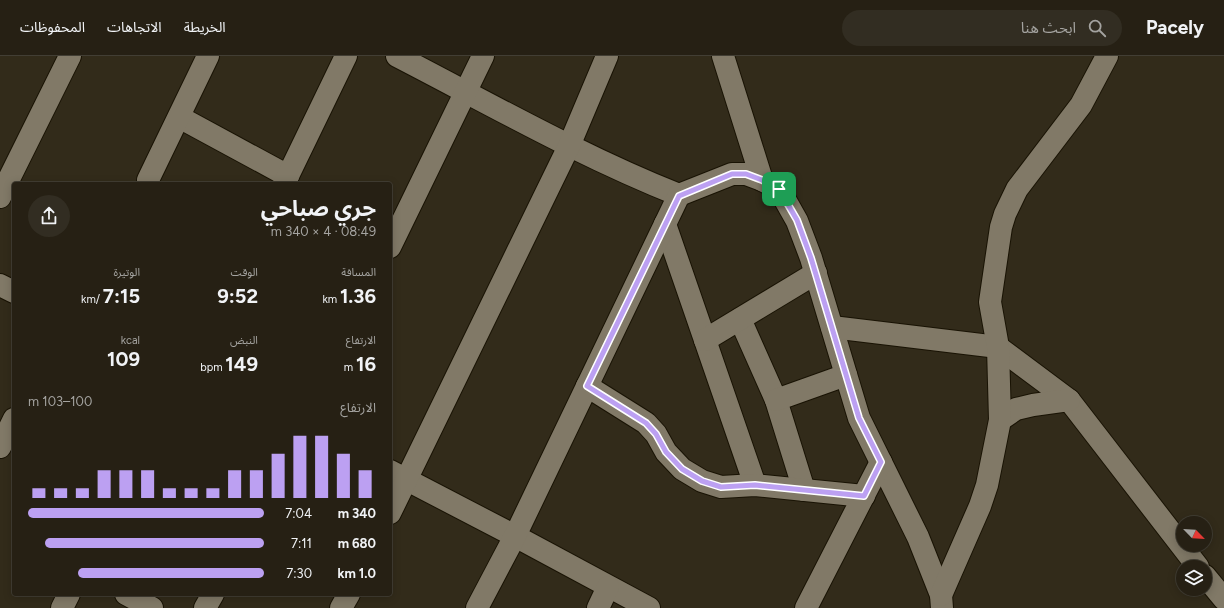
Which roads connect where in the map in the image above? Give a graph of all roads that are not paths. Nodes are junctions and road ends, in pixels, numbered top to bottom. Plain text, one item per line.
1 (70, 56) edge
2 (208, 56) edge
3 (346, 56) edge
4 (396, 56) edge
5 (483, 56) edge
6 (608, 56) edge
7 (723, 56) edge
8 (1107, 56) edge
9 (466, 91) junction
10 (179, 117) junction
11 (569, 146) junction
12 (286, 180) edge
13 (762, 180) junction
14 (148, 182) edge
15 (679, 196) junction
16 (0, 197) edge
17 (665, 224) junction
18 (392, 243) edge
19 (816, 273) junction
20 (0, 285) edge
21 (12, 291) edge
22 (740, 319) junction
23 (832, 327) junction
24 (705, 340) junction
25 (998, 347) junction
26 (846, 375) junction
27 (587, 386) junction
28 (776, 400) junction
29 (1069, 400) junction
30 (1000, 420) junction
31 (12, 423) edge
32 (0, 447) edge
33 (881, 462) junction
34 (399, 475) edge
35 (755, 485) junction
36 (804, 490) junction
37 (864, 496) junction
38 (392, 505) edge
39 (515, 536) junction
40 (1193, 560) edge
41 (1212, 585) edge
42 (608, 587) junction
43 (68, 596) edge
44 (130, 596) edge
45 (212, 596) edge
46 (348, 596) edge
47 (1224, 600) edge
48 (942, 602) edge
49 (62, 608) edge
50 (152, 608) edge
51 (205, 608) edge
52 (341, 608) edge
53 (477, 608) edge
54 (598, 608) edge
55 (649, 608) edge
56 (806, 608) edge

1 - 16 street
2 - 10 street
3 - 12 street
4 - 9 street
5 - 9 street
6 - 11 street
7 - 13 street
8 - 25 street
9 - 11 street
9 - 18 street
10 - 12 street
10 - 14 street
11 - 15 street
11 - 34 street
13 - 15 street
13 - 19 street
15 - 17 street
17 - 24 street
17 - 27 street
19 - 22 street
19 - 23 street
20 - 21 street
22 - 24 street
22 - 28 street
23 - 25 street
23 - 26 street
24 - 35 street
25 - 29 street
25 - 30 street
26 - 28 street
26 - 33 street
27 - 35 street
27 - 39 street
28 - 36 street
29 - 30 street
29 - 40 street
30 - 48 street
31 - 32 street
33 - 37 street
33 - 48 street
34 - 38 street
34 - 39 street
35 - 36 street
36 - 37 street
37 - 56 street
39 - 42 street
39 - 53 street
41 - 47 street
42 - 54 street
42 - 55 street
43 - 49 street
44 - 50 street
45 - 51 street
46 - 52 street

